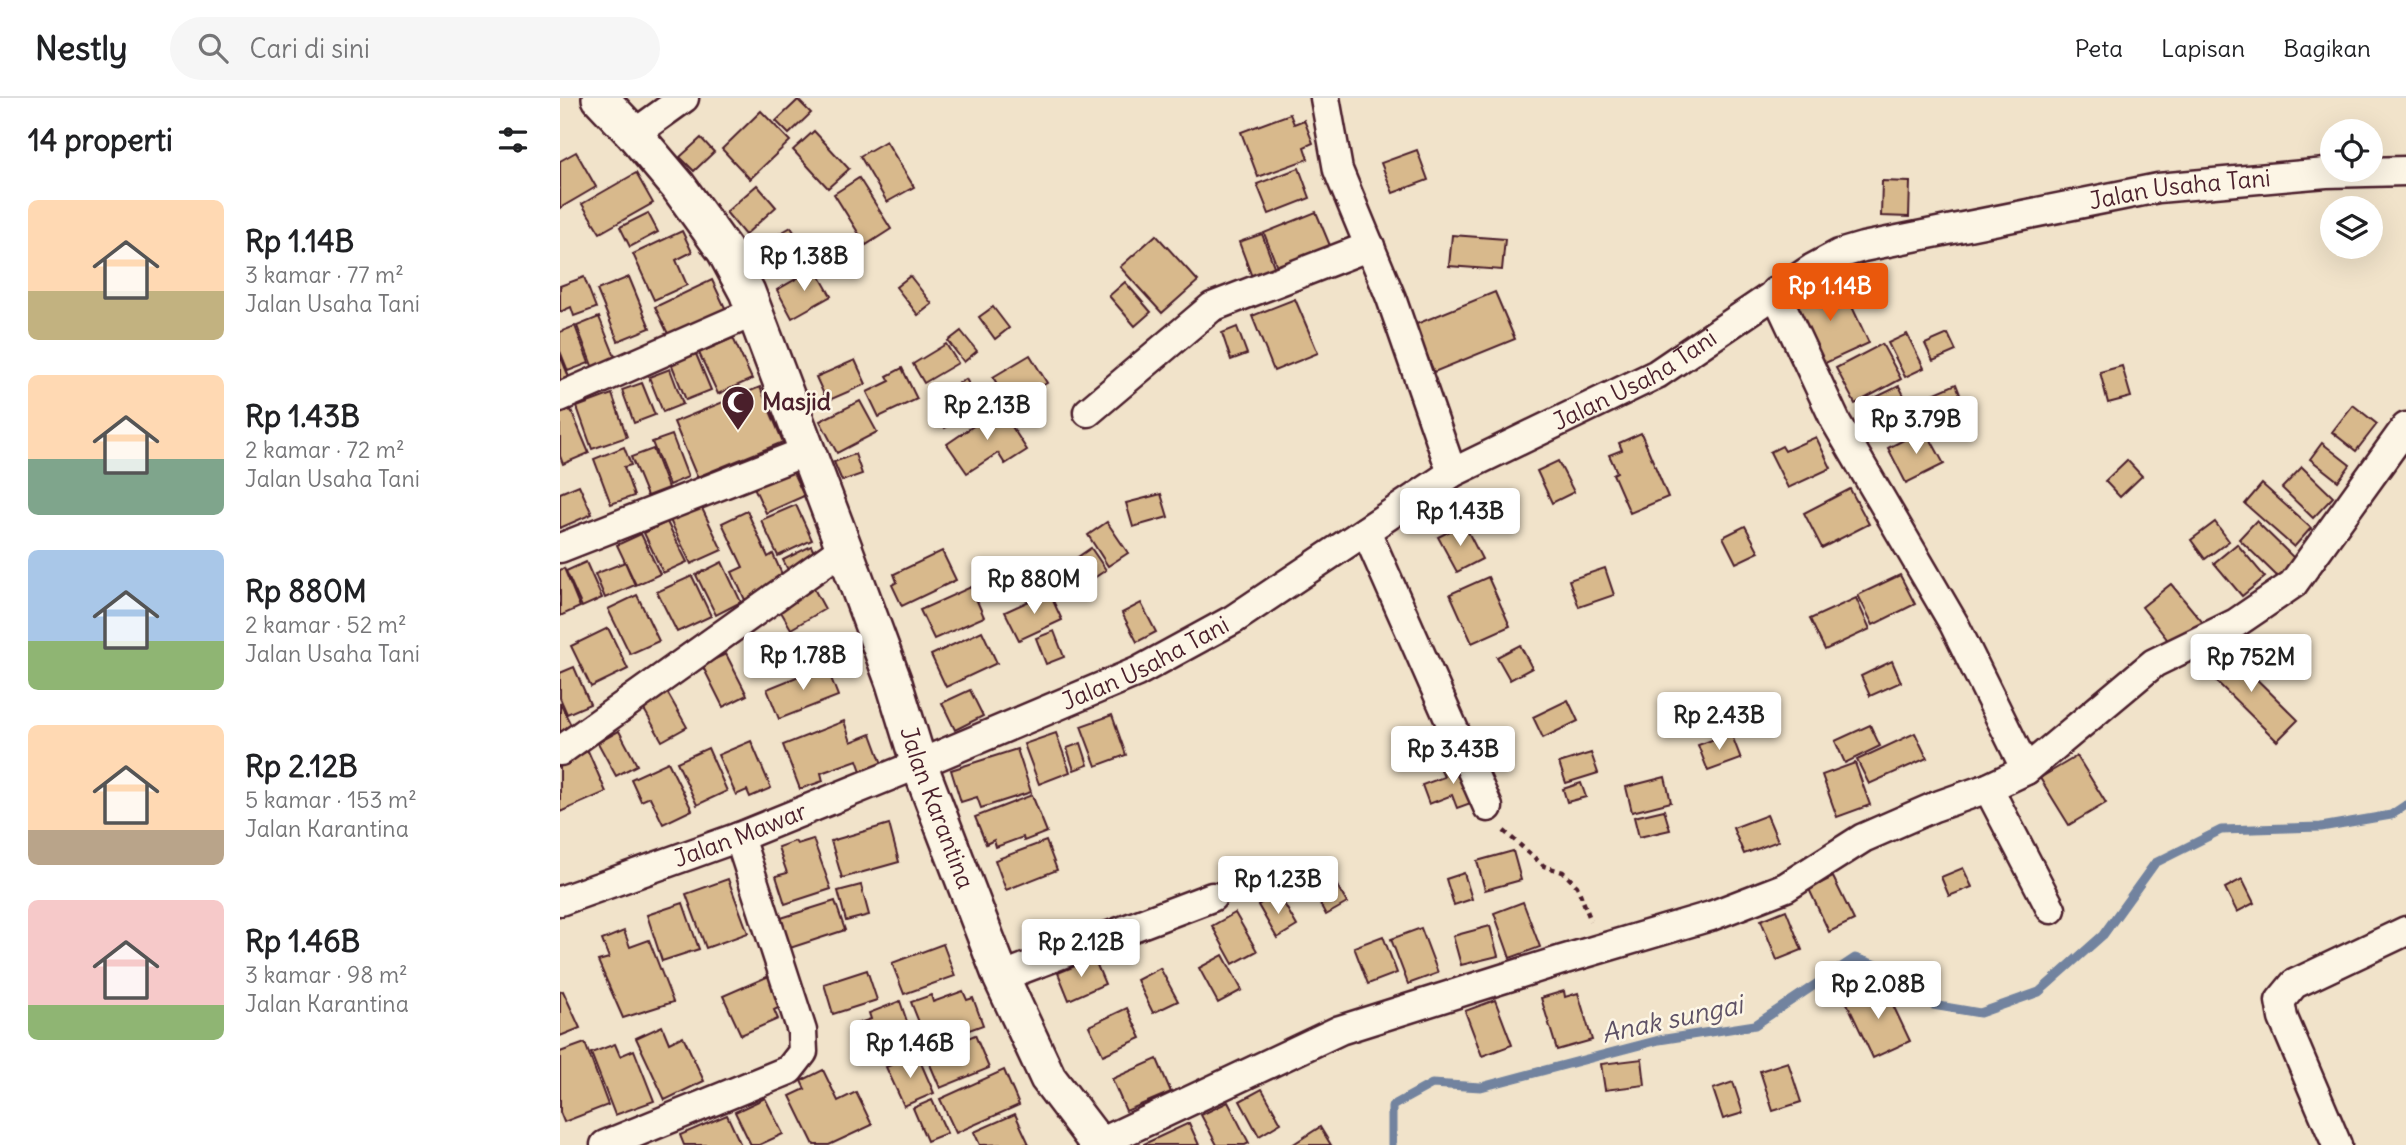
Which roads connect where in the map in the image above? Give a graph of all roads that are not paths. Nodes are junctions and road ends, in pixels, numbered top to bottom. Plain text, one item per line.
1 (600, 98) edge
2 (684, 98) edge
3 (1325, 98) edge
4 (634, 134) junction
5 (2406, 171) edge
6 (1370, 246) junction
7 (1775, 292) junction
8 (754, 312) junction
9 (560, 397) edge
10 (1088, 412) dead end
11 (2406, 428) edge
12 (807, 451) junction
13 (1452, 472) junction
14 (1366, 531) junction
15 (560, 548) edge
16 (844, 548) junction
17 (560, 751) edge
18 (919, 764) junction
19 (2026, 770) junction
20 (1988, 788) junction
21 (1489, 807) road end
22 (739, 837) junction
23 (1212, 897) dead end
24 (560, 901) edge
25 (2051, 909) dead end
26 (2406, 931) edge
27 (1000, 977) junction
28 (659, 1134) edge
29 (1099, 1144) edge
30 (605, 1145) edge
31 (2337, 1145) edge

1 - 4 street, Jalan Karantina
2 - 4 street
3 - 6 street
4 - 8 street, Jalan Karantina
5 - 7 street, Jalan Usaha Tani
6 - 10 street
6 - 13 street
7 - 13 street, Jalan Usaha Tani
7 - 19 street
8 - 9 street
8 - 12 street, Jalan Karantina
11 - 19 street
12 - 15 street
12 - 16 street, Jalan Karantina
13 - 14 street, Jalan Usaha Tani
14 - 18 street, Jalan Usaha Tani
14 - 21 street
16 - 17 street
16 - 18 street, Jalan Karantina
18 - 22 street, Jalan Mawar
18 - 27 street, Jalan Karantina
19 - 20 street
20 - 25 street
20 - 29 street
22 - 24 street, Jalan Mawar
22 - 28 street
23 - 27 street
26 - 31 street
27 - 29 street, Jalan Karantina
28 - 30 street

